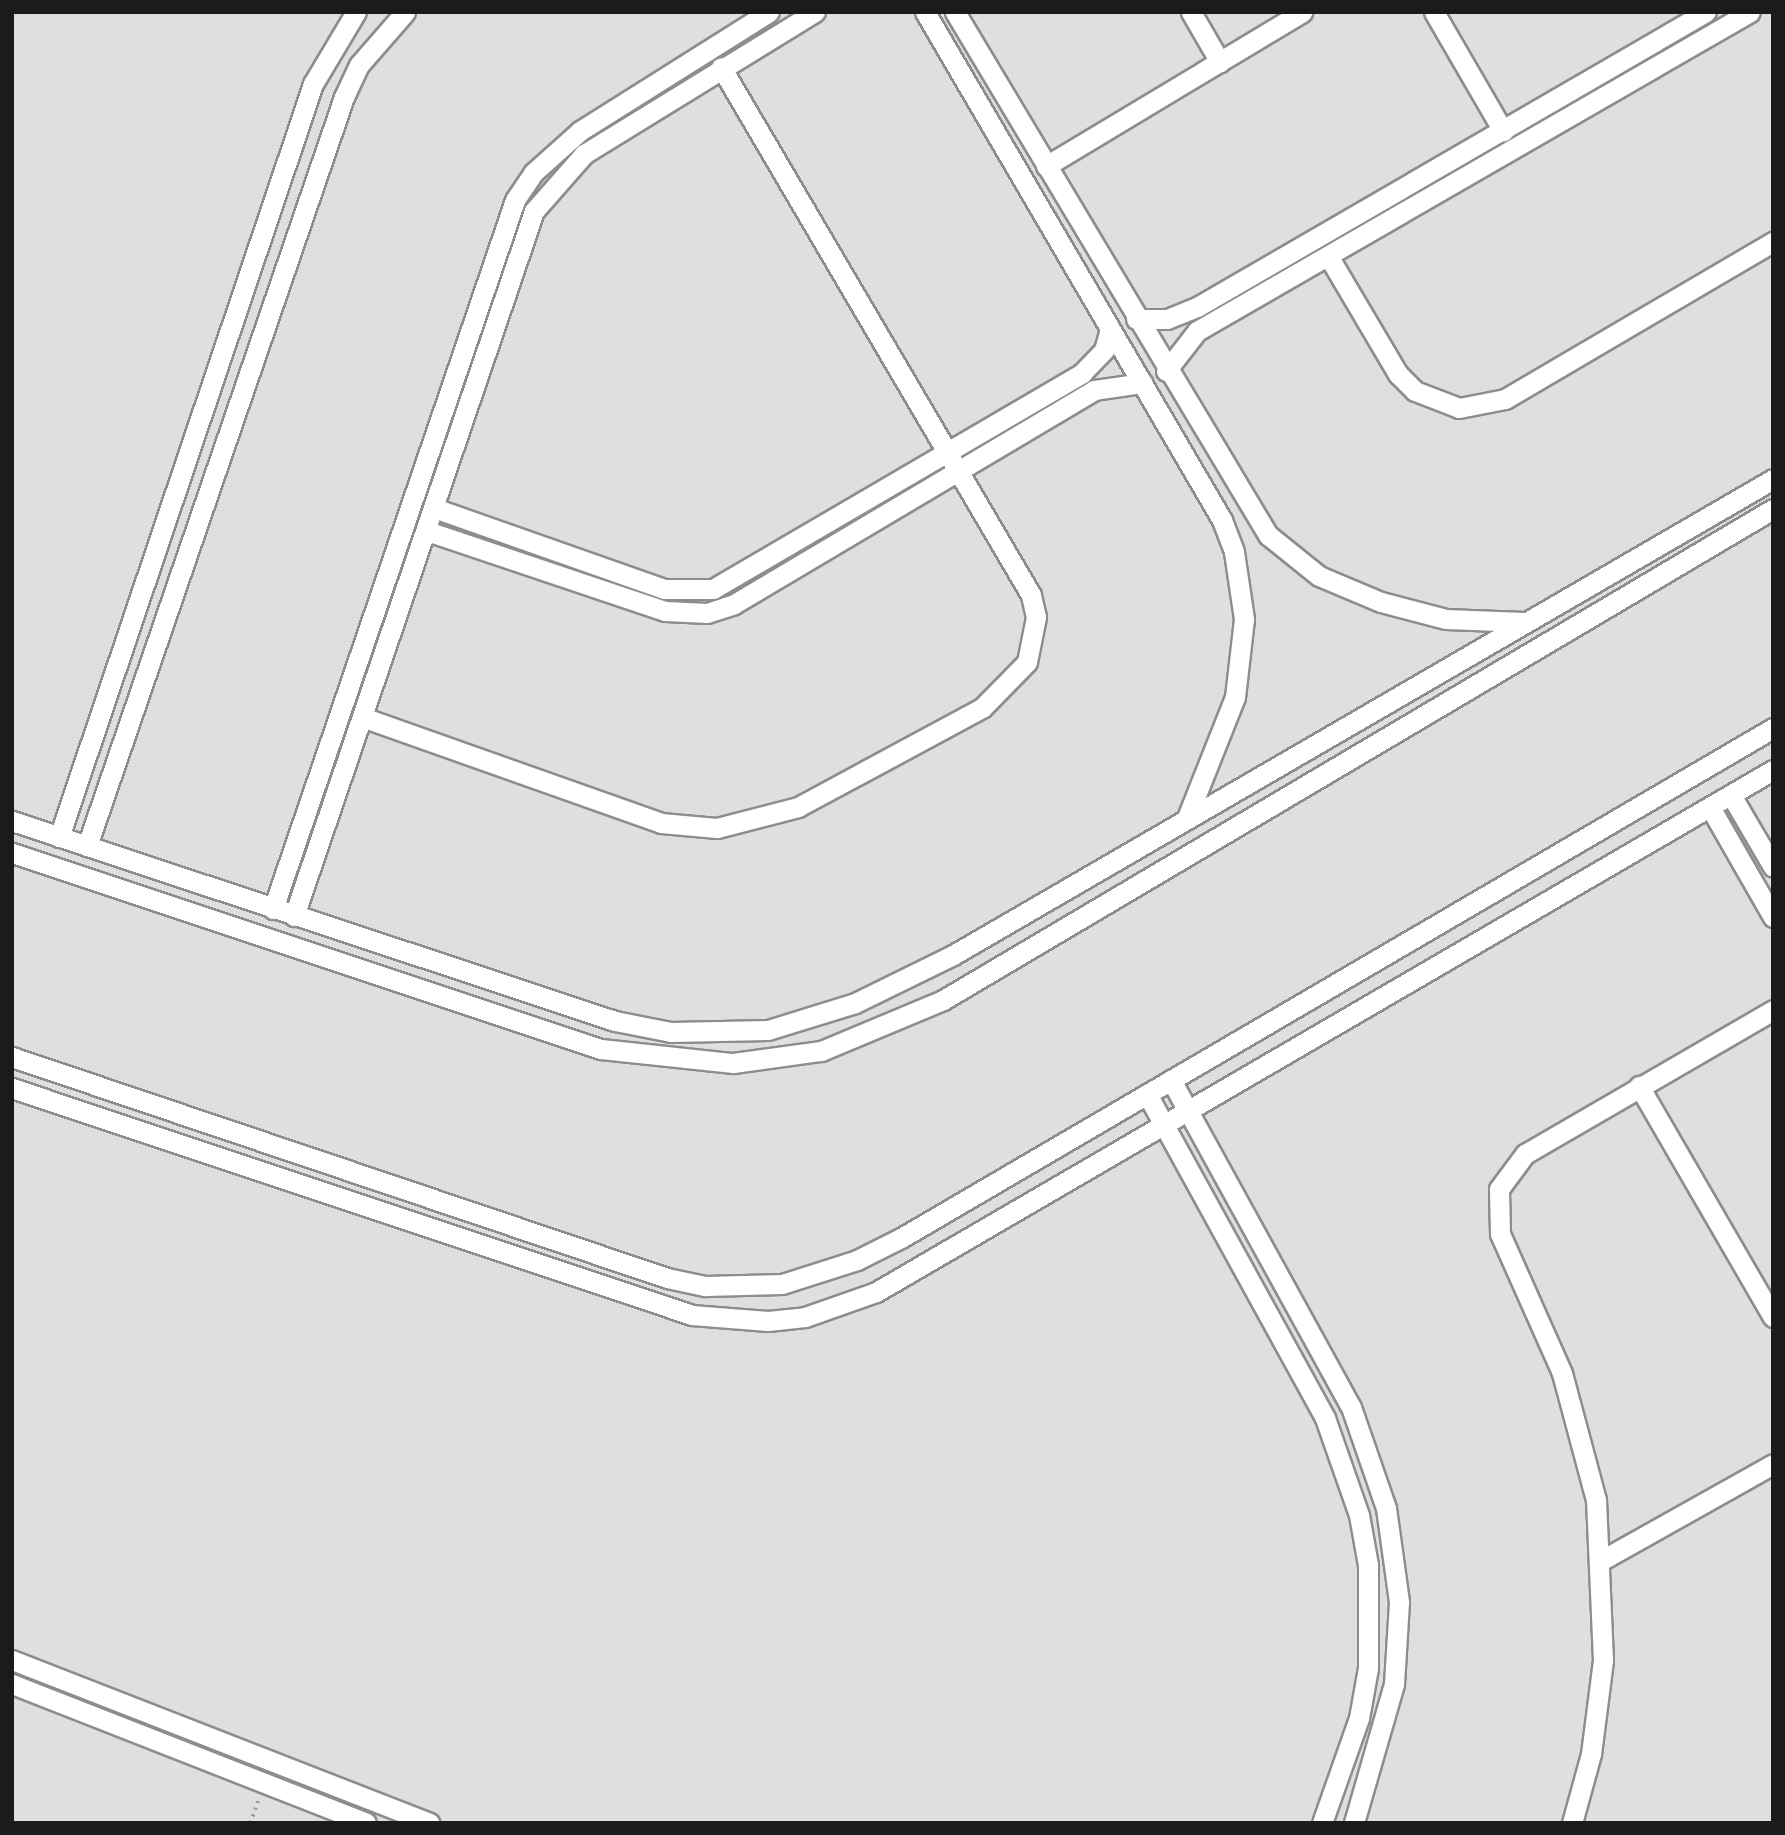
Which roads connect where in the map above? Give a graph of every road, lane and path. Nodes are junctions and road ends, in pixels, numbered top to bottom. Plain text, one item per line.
1 (356, 12) edge
2 (405, 12) edge
3 (769, 12) edge
4 (815, 12) edge
5 (925, 12) edge
6 (956, 12) edge
7 (1191, 12) edge
8 (1302, 12) edge
9 (1434, 12) edge
10 (1706, 12) edge
11 (1750, 12) edge
12 (1220, 62) junction
13 (721, 67) junction
14 (1503, 131) junction
15 (1046, 166) junction
16 (1773, 242) edge
17 (1330, 259) junction
18 (1136, 319) junction
19 (1110, 329) junction
20 (1166, 371) junction
21 (1142, 383) junction
22 (947, 452) junction
23 (958, 471) junction
24 (1773, 480) edge
25 (434, 508) junction
26 (1773, 509) edge
27 (427, 531) junction
28 (1529, 622) junction
29 (362, 717) junction
30 (1773, 728) edge
31 (1773, 770) edge
32 (1731, 794) junction
33 (1710, 807) junction
34 (12, 821) edge
35 (1185, 821) junction
36 (59, 836) junction
37 (87, 846) junction
38 (12, 853) edge
39 (1773, 867) edge
40 (273, 909) junction
41 (293, 916) junction
42 (1773, 916) edge
43 (1773, 1010) edge
44 (12, 1057) edge
45 (1171, 1080) junction
46 (1639, 1086) junction
47 (12, 1088) edge
48 (1147, 1094) junction
49 (1188, 1110) junction
50 (1163, 1124) junction
51 (1773, 1317) edge
52 (1773, 1464) edge
53 (1602, 1560) junction
54 (12, 1660) edge
55 (12, 1684) edge
56 (265, 1783) junction
57 (250, 1823) edge
58 (366, 1823) edge
59 (429, 1823) edge
60 (1322, 1823) edge
61 (1354, 1823) edge
62 (1572, 1823) edge

1 - 36 street
2 - 37 street
3 - 40 street
4 - 13 street
5 - 19 street
6 - 15 street
7 - 12 street
8 - 12 street
9 - 14 street
10 - 14 street
11 - 17 street
12 - 15 street
13 - 22 street
13 - 25 street
14 - 18 street
15 - 18 street
16 - 17 street
17 - 20 street
18 - 20 street
19 - 21 street
19 - 22 street
20 - 28 street
21 - 23 street
21 - 35 street
22 - 23 street
22 - 25 street
23 - 27 street
23 - 29 street
24 - 28 street
25 - 27 street
26 - 38 street
27 - 29 street
28 - 35 street
29 - 41 street
30 - 45 street
31 - 32 street
32 - 33 street
32 - 39 street
33 - 42 street
33 - 49 street
34 - 36 street
35 - 41 street
36 - 37 street
37 - 40 street
40 - 41 street
43 - 46 street
44 - 48 street
45 - 48 street
45 - 49 street
46 - 51 street
46 - 53 street
47 - 50 street
48 - 50 street
49 - 50 street
49 - 61 street
50 - 60 street
52 - 53 street
53 - 62 street
54 - 59 street
55 - 56 street
56 - 57 path
56 - 58 street

